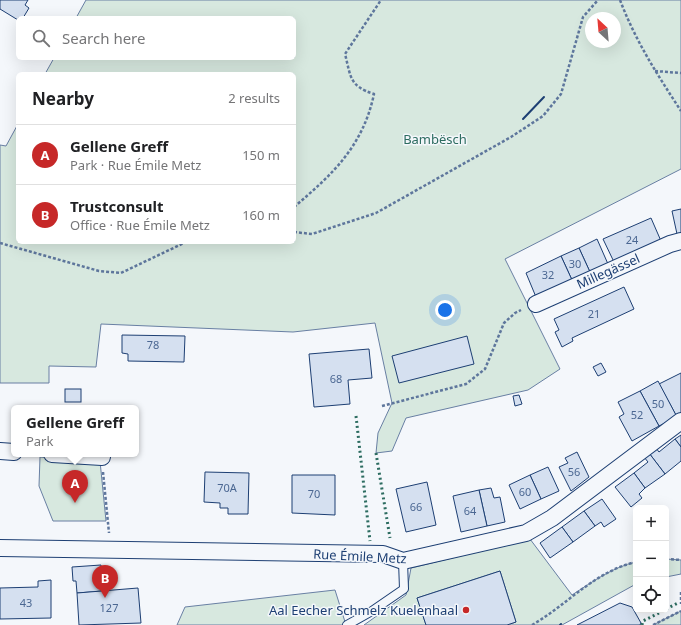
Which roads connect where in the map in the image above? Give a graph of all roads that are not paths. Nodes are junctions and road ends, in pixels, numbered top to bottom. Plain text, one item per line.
1 (681, 241) edge
2 (536, 304) road end
3 (681, 421) edge
4 (0, 451) edge
5 (11, 452) edge
6 (0, 548) edge
7 (403, 561) junction
8 (347, 625) edge

1 - 2 street, Millegässel
3 - 7 street, Rue Émile Metz
4 - 5 street
6 - 7 street, Rue Émile Metz
7 - 8 lane

